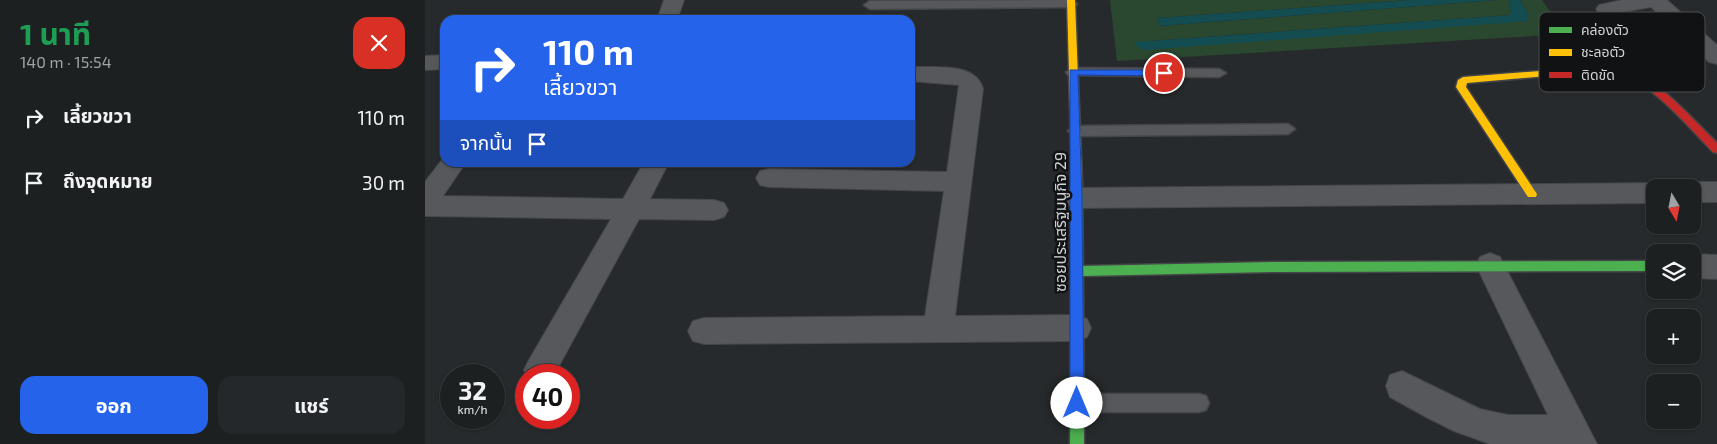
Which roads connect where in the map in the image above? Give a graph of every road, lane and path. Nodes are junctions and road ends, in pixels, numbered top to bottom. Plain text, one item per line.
1 (674, 0) edge
2 (1656, 0) edge
3 (1071, 2) edge
4 (870, 5) dead end
5 (1607, 10) dead end
6 (1669, 12) edge
7 (669, 15) edge
8 (1705, 46) edge
9 (1717, 57) edge
10 (440, 62) edge
11 (425, 63) edge
12 (1073, 72) junction
13 (915, 74) edge
14 (1219, 74) dead end
15 (1539, 74) edge
16 (1657, 92) edge
17 (1288, 129) dead end
18 (1075, 131) junction
19 (1717, 149) edge
20 (450, 167) edge
21 (654, 167) edge
22 (769, 178) dead end
23 (957, 182) junction
24 (1701, 192) edge
25 (1717, 192) edge
26 (1646, 193) edge
27 (1532, 194) junction
28 (1077, 198) junction
29 (425, 201) edge
30 (425, 206) edge
31 (632, 208) junction
32 (714, 210) dead end
33 (1490, 265) junction
34 (1646, 266) edge
35 (1701, 266) edge
36 (1717, 266) edge
37 (1076, 271) junction
38 (1077, 328) junction
39 (705, 330) dead end
40 (938, 330) junction
41 (543, 364) edge
42 (1402, 386) dead end
43 (1077, 403) junction
44 (1199, 403) dead end
45 (1577, 438) edge
46 (1077, 444) edge

1 - 7 street
2 - 5 street
2 - 6 street
3 - 4 lane
3 - 12 street, ซอยประเสริฐมนูกิจ 29
8 - 9 street
10 - 11 street
12 - 14 lane
12 - 18 street, ซอยประเสริฐมนูกิจ 29
13 - 23 street
15 - 27 street
16 - 19 street
17 - 18 lane
18 - 28 street, ซอยประเสริฐมนูกิจ 29
20 - 29 street
21 - 31 street
22 - 23 street
23 - 40 street
24 - 25 street
26 - 27 street
27 - 28 street
28 - 37 street, ซอยประเสริฐมนูกิจ 29
30 - 31 street
31 - 32 street
31 - 41 street
33 - 34 street
33 - 37 street
33 - 45 street
35 - 36 street
37 - 38 street, ซอยประเสริฐมนูกิจ 29
38 - 40 street
38 - 43 street, ซอยประเสริฐมนูกิจ 29
39 - 40 street
42 - 45 street
43 - 44 lane
43 - 46 street, ซอยประเสริฐมนูกิจ 29

